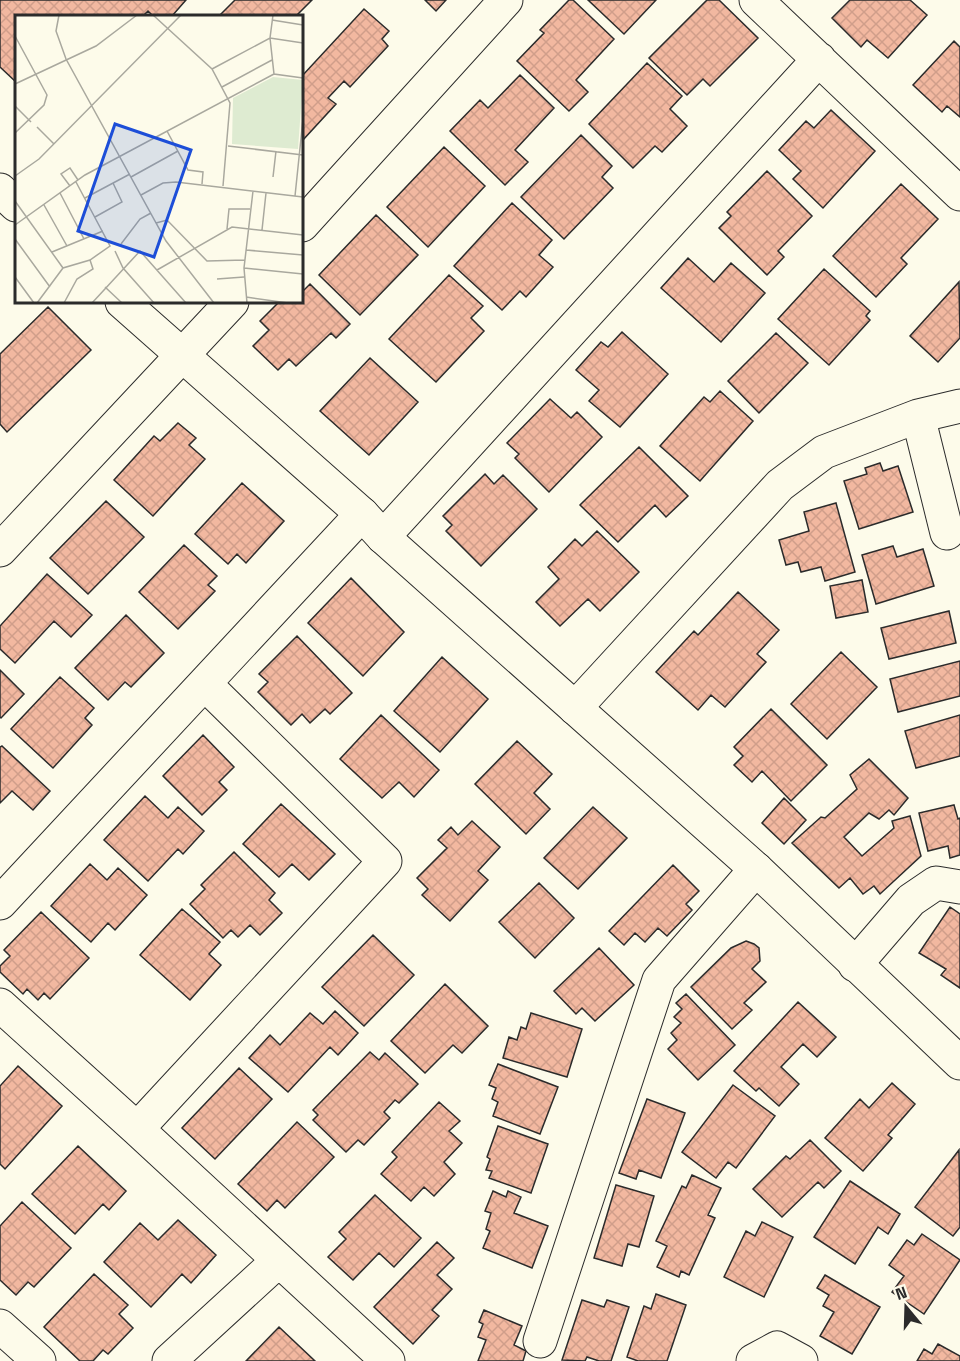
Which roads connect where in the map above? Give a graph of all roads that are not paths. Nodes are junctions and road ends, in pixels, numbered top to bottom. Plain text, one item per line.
1 (506, 0) edge
2 (756, 0) edge
3 (819, 59) junction
4 (0, 190) edge
5 (960, 194) edge
6 (15, 204) edge
7 (303, 224) edge
8 (123, 303) edge
9 (231, 303) edge
10 (183, 356) junction
11 (960, 406) edge
12 (918, 416) junction
13 (372, 525) junction
14 (947, 534) dead end
15 (0, 550) edge
16 (205, 684) junction
17 (575, 708) junction
18 (756, 870) junction
19 (960, 886) edge
20 (0, 903) edge
21 (855, 965) junction
22 (0, 1005) edge
23 (960, 1063) edge
24 (137, 1129) junction
25 (278, 1261) junction
26 (0, 1326) edge
27 (540, 1341) dead end
28 (39, 1361) edge
29 (169, 1361) edge
30 (388, 1361) edge
31 (753, 1361) edge
32 (801, 1361) edge

1 - 7 street
2 - 3 street
3 - 5 street
3 - 13 street
4 - 6 street
8 - 10 street
9 - 10 street
10 - 13 street
10 - 15 street
11 - 12 street
12 - 14 street
12 - 17 street
13 - 16 street
13 - 17 street
16 - 20 street
16 - 24 street
17 - 18 street
18 - 21 street
18 - 27 street
19 - 21 street
21 - 23 street
22 - 24 street
24 - 25 street
25 - 29 street
25 - 30 street
26 - 28 street
31 - 32 street

